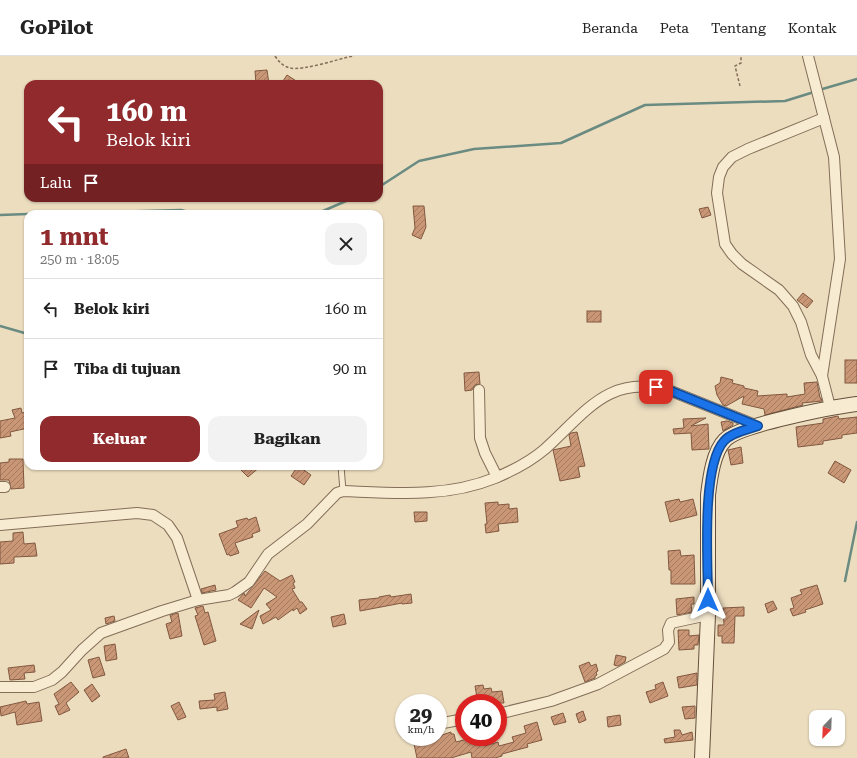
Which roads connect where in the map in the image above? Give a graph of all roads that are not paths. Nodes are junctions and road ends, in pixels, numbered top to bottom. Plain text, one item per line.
1 (808, 56) edge
2 (824, 118) junction
3 (822, 376) junction
4 (479, 390) dead end
5 (857, 404) edge
6 (830, 407) junction
7 (758, 426) junction
8 (341, 470) edge
9 (497, 477) junction
10 (343, 490) junction
11 (0, 525) edge
12 (198, 600) junction
13 (708, 615) junction
14 (0, 687) edge
15 (507, 712) edge
16 (702, 758) edge

1 - 2 street
2 - 3 street
2 - 3 street
3 - 6 street
4 - 9 street
5 - 6 street
6 - 7 street
7 - 9 street
7 - 13 street
8 - 10 lane
9 - 10 street
10 - 12 street
11 - 12 street
12 - 14 street
13 - 15 street
13 - 16 street

